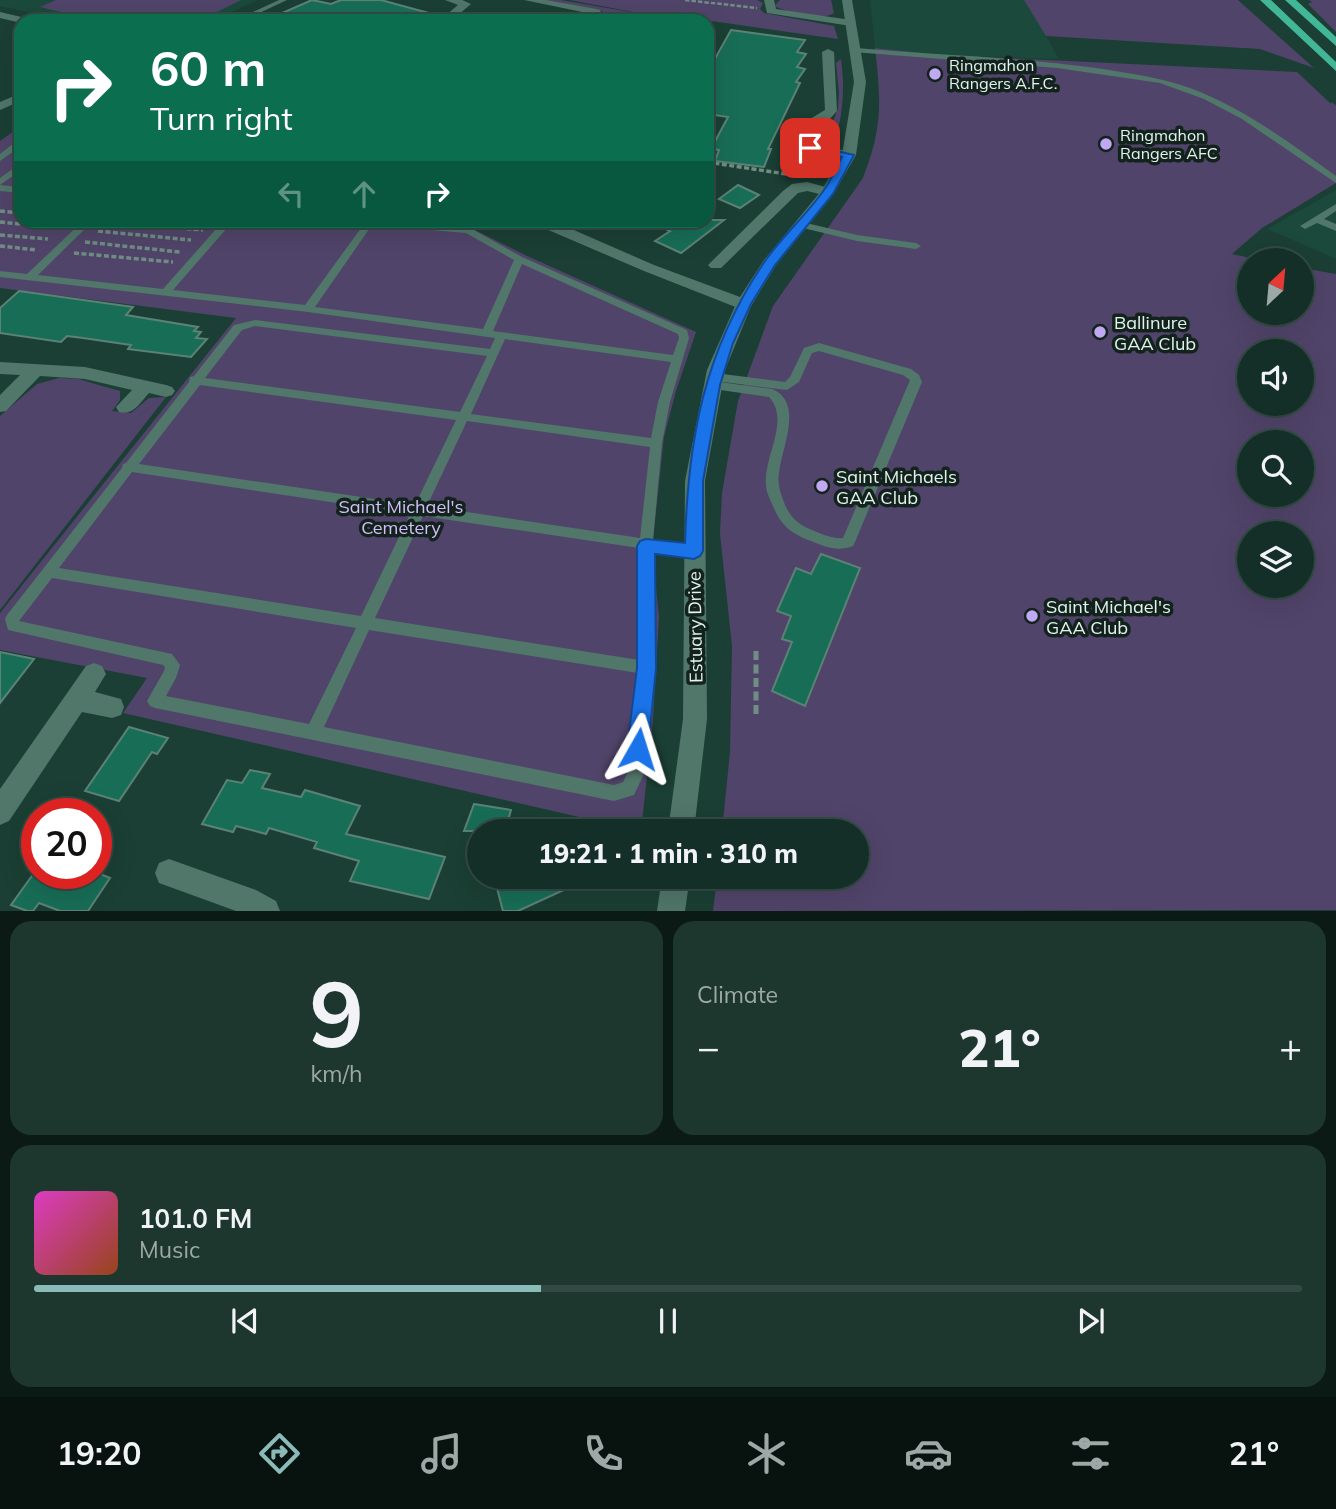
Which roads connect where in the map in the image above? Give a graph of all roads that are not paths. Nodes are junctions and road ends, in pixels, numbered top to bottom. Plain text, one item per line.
1 (284, 0) edge
2 (450, 0) edge
3 (529, 0) edge
4 (847, 0) edge
5 (1265, 0) edge
6 (1290, 0) edge
7 (468, 2) edge
8 (768, 4) edge
9 (252, 14) edge
10 (453, 14) edge
11 (597, 14) edge
12 (851, 23) junction
13 (1336, 43) edge
14 (856, 50) junction
15 (828, 52) dead end
16 (1336, 68) edge
17 (14, 147) edge
18 (849, 155) junction
19 (0, 158) edge
20 (14, 171) edge
21 (1336, 180) edge
22 (0, 182) edge
23 (828, 192) junction
24 (1336, 207) edge
25 (1317, 219) junction
26 (802, 225) junction
27 (1306, 226) dead end
28 (81, 228) edge
29 (223, 228) edge
30 (365, 228) edge
31 (434, 228) edge
32 (463, 228) edge
33 (556, 228) edge
34 (1336, 228) edge
35 (470, 232) junction
36 (916, 246) dead end
37 (519, 259) junction
38 (716, 265) dead end
39 (0, 274) edge
40 (30, 277) junction
41 (166, 292) junction
42 (744, 304) junction
43 (308, 309) junction
44 (487, 332) junction
45 (502, 335) junction
46 (493, 353) junction
47 (678, 359) junction
48 (0, 368) edge
49 (35, 371) junction
50 (194, 380) junction
51 (714, 381) junction
52 (144, 388) junction
53 (166, 391) dead end
54 (0, 405) edge
55 (125, 407) dead end
56 (462, 417) junction
57 (656, 443) junction
58 (127, 467) junction
59 (419, 509) junction
60 (646, 546) junction
61 (694, 551) junction
62 (48, 572) junction
63 (365, 623) junction
64 (646, 668) junction
65 (94, 674) dead end
66 (77, 700) junction
67 (112, 707) dead end
68 (314, 731) junction
69 (0, 812) edge
70 (682, 819) edge
71 (169, 873) dead end
72 (674, 889) edge
73 (266, 911) edge
74 (671, 911) edge

1 - 9 lane
2 - 7 street
3 - 11 street
4 - 12 street
5 - 16 highway
6 - 13 highway
7 - 10 street
8 - 12 street
12 - 14 street
14 - 18 street
14 - 21 lane
15 - 18 street
17 - 19 lane
18 - 23 street, Estuary Drive
20 - 22 lane
23 - 26 street, Estuary Drive
23 - 38 street
24 - 25 lane
25 - 27 lane
25 - 34 lane
26 - 36 lane
26 - 42 street, Estuary Drive
28 - 40 lane
29 - 41 lane
30 - 43 lane
31 - 35 lane
32 - 35 lane
33 - 42 street
35 - 37 lane
37 - 44 lane
37 - 47 lane
39 - 40 lane
40 - 41 lane
41 - 43 lane
42 - 51 street, Estuary Drive
43 - 44 lane
44 - 45 lane
45 - 46 lane
45 - 47 lane
46 - 50 lane
46 - 56 lane
47 - 57 lane
48 - 49 street
49 - 52 street
49 - 54 street
50 - 56 lane
50 - 58 lane
51 - 51 lane
51 - 61 street, Estuary Drive
52 - 53 street
52 - 55 street
56 - 57 lane
56 - 59 lane
57 - 60 lane
58 - 59 lane
58 - 62 lane
59 - 60 lane
59 - 63 lane
60 - 61 lane
60 - 64 lane
61 - 70 street, Estuary Drive
62 - 63 lane
62 - 68 lane
63 - 64 lane
63 - 68 lane
64 - 68 lane
65 - 66 street
66 - 67 street
66 - 69 street
71 - 73 street
72 - 74 street

